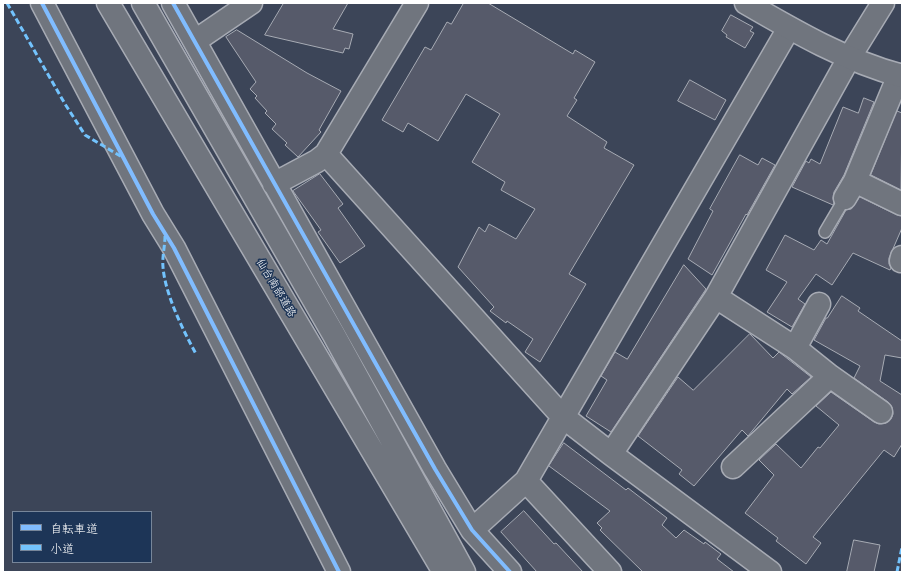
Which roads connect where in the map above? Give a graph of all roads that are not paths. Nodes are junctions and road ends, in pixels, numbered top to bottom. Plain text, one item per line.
1 (42, 3) edge
2 (108, 3) edge
3 (143, 3) edge
4 (173, 3) edge
5 (251, 3) edge
6 (417, 3) edge
7 (746, 3) edge
8 (883, 3) edge
9 (789, 28) junction
10 (195, 41) junction
11 (849, 58) junction
12 (901, 76) edge
13 (326, 154) junction
14 (274, 184) junction
15 (850, 189) junction
16 (902, 204) edge
17 (825, 232) dead end
18 (716, 297) junction
19 (819, 304) dead end
20 (795, 348) junction
21 (830, 376) junction
22 (881, 412) dead end
23 (562, 416) junction
24 (611, 454) junction
25 (733, 467) dead end
26 (526, 481) junction
27 (472, 530) junction
28 (339, 572) edge
29 (444, 572) edge
30 (464, 572) edge
31 (510, 572) edge
32 (610, 572) edge
33 (770, 572) edge

1 - 28 main road
2 - 29 main road, 仙台南部道路
3 - 30 main road
4 - 10 main road
5 - 10 main road
6 - 13 main road
7 - 9 main road
8 - 11 main road
9 - 11 main road
9 - 23 main road
10 - 14 main road
11 - 12 main road
11 - 18 main road
12 - 15 main road
13 - 14 main road
13 - 23 main road
14 - 27 main road
15 - 16 main road
15 - 17 lane
18 - 20 main road
18 - 24 main road
19 - 20 main road
20 - 21 main road
21 - 22 main road
21 - 25 main road
23 - 24 main road
23 - 26 main road
24 - 33 main road
26 - 27 main road
26 - 32 main road
27 - 31 main road

